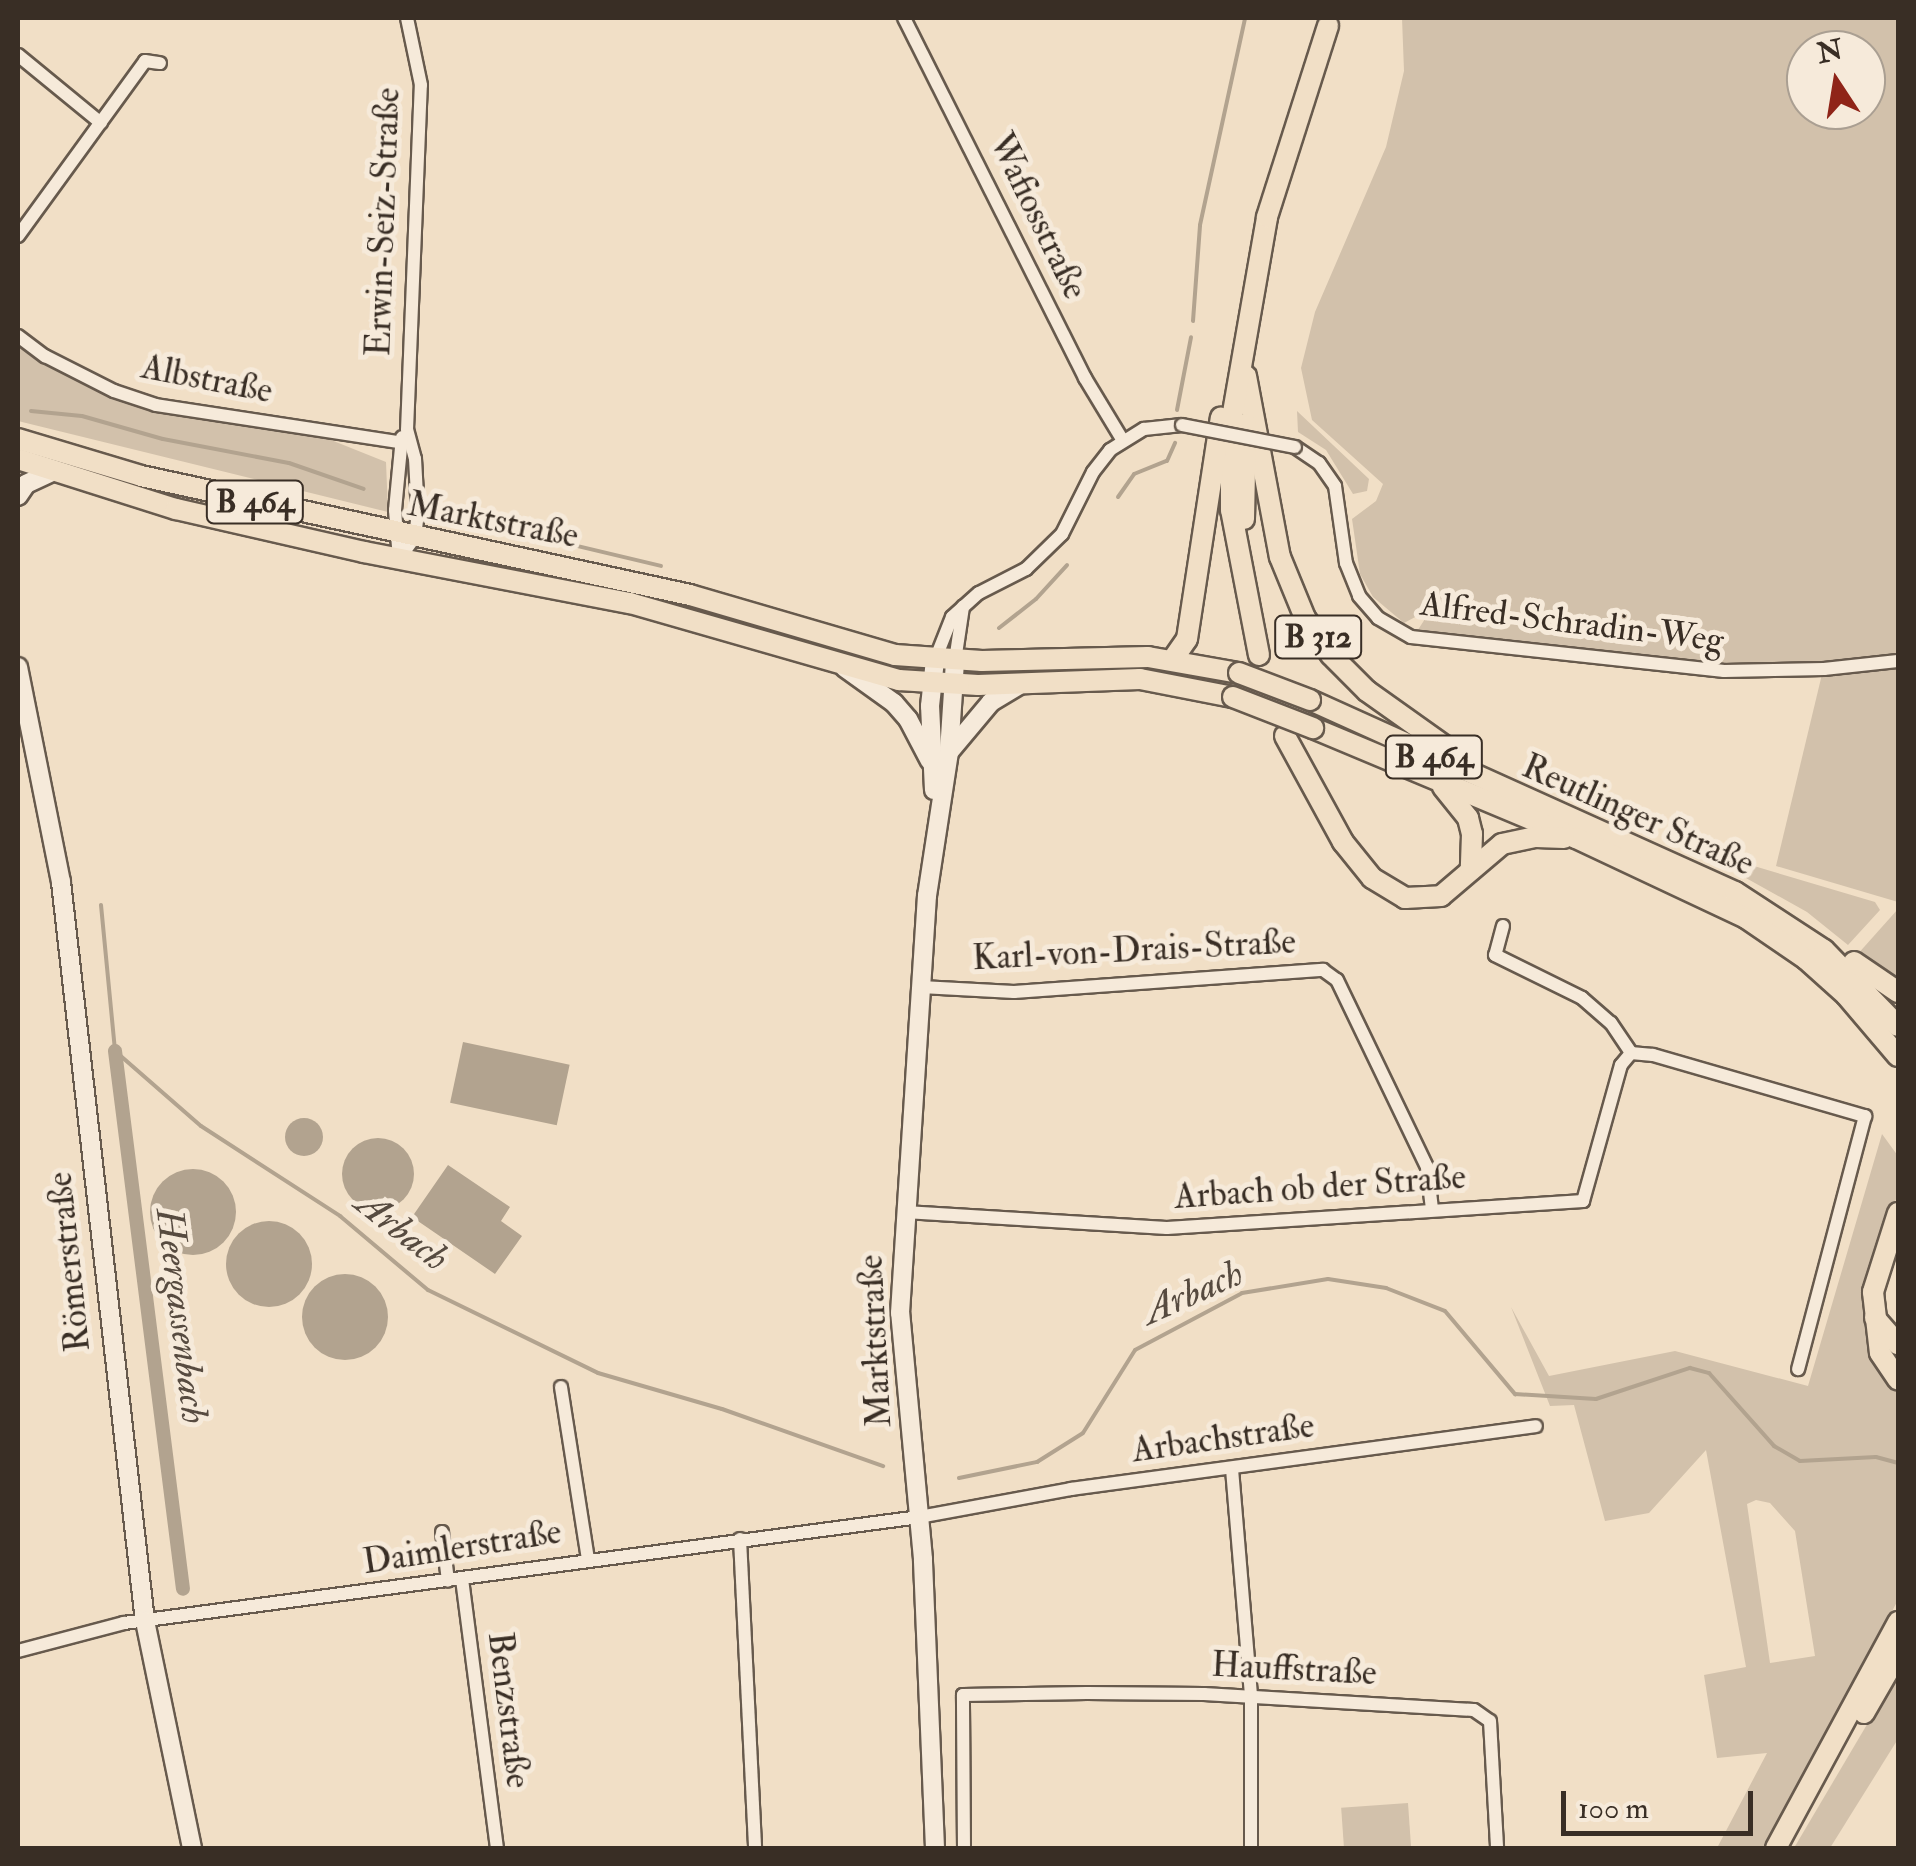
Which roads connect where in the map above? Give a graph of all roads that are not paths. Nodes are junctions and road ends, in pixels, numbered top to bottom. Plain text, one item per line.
1 (407, 18) edge
2 (904, 18) edge
3 (1328, 26) dead end
4 (18, 55) edge
5 (160, 63) dead end
6 (102, 123) junction
7 (18, 236) edge
8 (18, 336) edge
9 (1243, 345) junction
10 (1248, 396) junction
11 (402, 436) junction
12 (18, 439) edge
13 (1122, 440) junction
14 (18, 459) edge
15 (52, 472) junction
16 (18, 496) edge
17 (405, 536) junction
18 (399, 558) junction
19 (1242, 568) junction
20 (963, 606) junction
21 (1258, 654) dead end
22 (1173, 659) junction
23 (946, 660) junction
24 (1898, 661) edge
25 (18, 667) edge
26 (844, 668) junction
27 (942, 684) junction
28 (1021, 684) junction
29 (1286, 736) dead end
30 (950, 752) junction
31 (934, 769) junction
32 (1437, 781) junction
33 (1515, 795) junction
34 (935, 831) junction
35 (1576, 838) junction
36 (1471, 870) junction
37 (1503, 926) dead end
38 (1815, 954) junction
39 (921, 988) junction
40 (1898, 992) edge
41 (1898, 1026) edge
42 (1630, 1053) junction
43 (1898, 1056) edge
44 (1432, 1209) junction
45 (904, 1212) junction
46 (1898, 1213) edge
47 (1874, 1316) junction
48 (1898, 1344) edge
49 (1798, 1368) dead end
50 (1898, 1380) edge
51 (561, 1387) dead end
52 (1536, 1426) dead end
53 (1232, 1468) junction
54 (919, 1517) junction
55 (442, 1532) dead end
56 (740, 1539) junction
57 (588, 1558) junction
58 (455, 1580) junction
59 (145, 1621) junction
60 (1898, 1622) edge
61 (18, 1652) edge
62 (1898, 1654) edge
63 (1250, 1696) junction
64 (192, 1848) edge
65 (497, 1848) edge
66 (754, 1848) edge
67 (935, 1848) edge
68 (964, 1848) edge
69 (1251, 1848) edge
70 (1498, 1848) edge
71 (1776, 1848) edge
72 (1786, 1848) edge

1 - 11 street, Erwin-Seiz-Straße
2 - 13 street, Wafiosstraße
3 - 9 main road, B 312
4 - 6 street
5 - 6 street
6 - 7 street
8 - 11 street, Albstraße
9 - 10 main road, B 312
9 - 19 main road, B 312
9 - 22 main road, B 312
10 - 19 main road, B 312
10 - 33 main road, B 312
11 - 17 street, Erwin-Seiz-Straße
11 - 17 street, Erwin-Seiz-Straße
12 - 17 main road, Marktstraße / B 464
13 - 20 street
13 - 24 street, Alfred-Schradin-Weg, bridge
14 - 15 main road, Marktstraße / B 464
15 - 16 main road
15 - 18 main road, Marktstraße / B 464
17 - 18 street, Erwin-Seiz-Straße
17 - 23 main road, Marktstraße / B 464
18 - 26 main road, Marktstraße / B 464
19 - 21 main road, B 312
20 - 23 street
20 - 23 street
22 - 23 main road, Reutlinger Straße / B 464
22 - 33 main road, Reutlinger Straße / B 464, bridge
23 - 27 main road
25 - 59 main road, Römerstraße
26 - 27 main road, Marktstraße / B 464
26 - 31 main road
27 - 28 main road, Reutlinger Straße / B 464
27 - 30 main road, Marktstraße
27 - 31 main road, Marktstraße
28 - 30 main road
28 - 32 main road, Reutlinger Straße / B 464, bridge
29 - 36 main road, B 312
30 - 34 main road, Marktstraße
31 - 34 main road, Marktstraße
32 - 35 main road, Reutlinger Straße
32 - 36 main road
33 - 38 main road, Reutlinger Straße / B 312
34 - 39 main road, Marktstraße
35 - 36 main road, B 312
35 - 38 main road, Reutlinger Straße / B 312
37 - 42 street
38 - 40 main road, B 312
38 - 41 main road, B 312
38 - 43 main road, B 312
39 - 44 street, Karl-von-Drais-Straße
39 - 45 main road, Marktstraße
42 - 44 street, Arbach ob der Straße
42 - 49 street
44 - 45 street, Arbach ob der Straße
45 - 54 main road, Marktstraße
46 - 47 main road
47 - 48 main road
47 - 50 main road
51 - 57 street
52 - 53 street, Arbachstraße
53 - 54 street, Arbachstraße
53 - 63 street
54 - 56 street, Daimlerstraße
54 - 67 main road, Marktstraße
55 - 58 street, Benzstraße
56 - 57 street, Daimlerstraße
56 - 66 street
57 - 58 street, Daimlerstraße
58 - 59 street, Daimlerstraße
58 - 65 street, Benzstraße
59 - 61 street, Daimlerstraße
59 - 64 main road, Römerstraße
60 - 71 main road
62 - 72 main road
63 - 68 street, Hauffstraße
63 - 69 street
63 - 70 street, Hauffstraße

